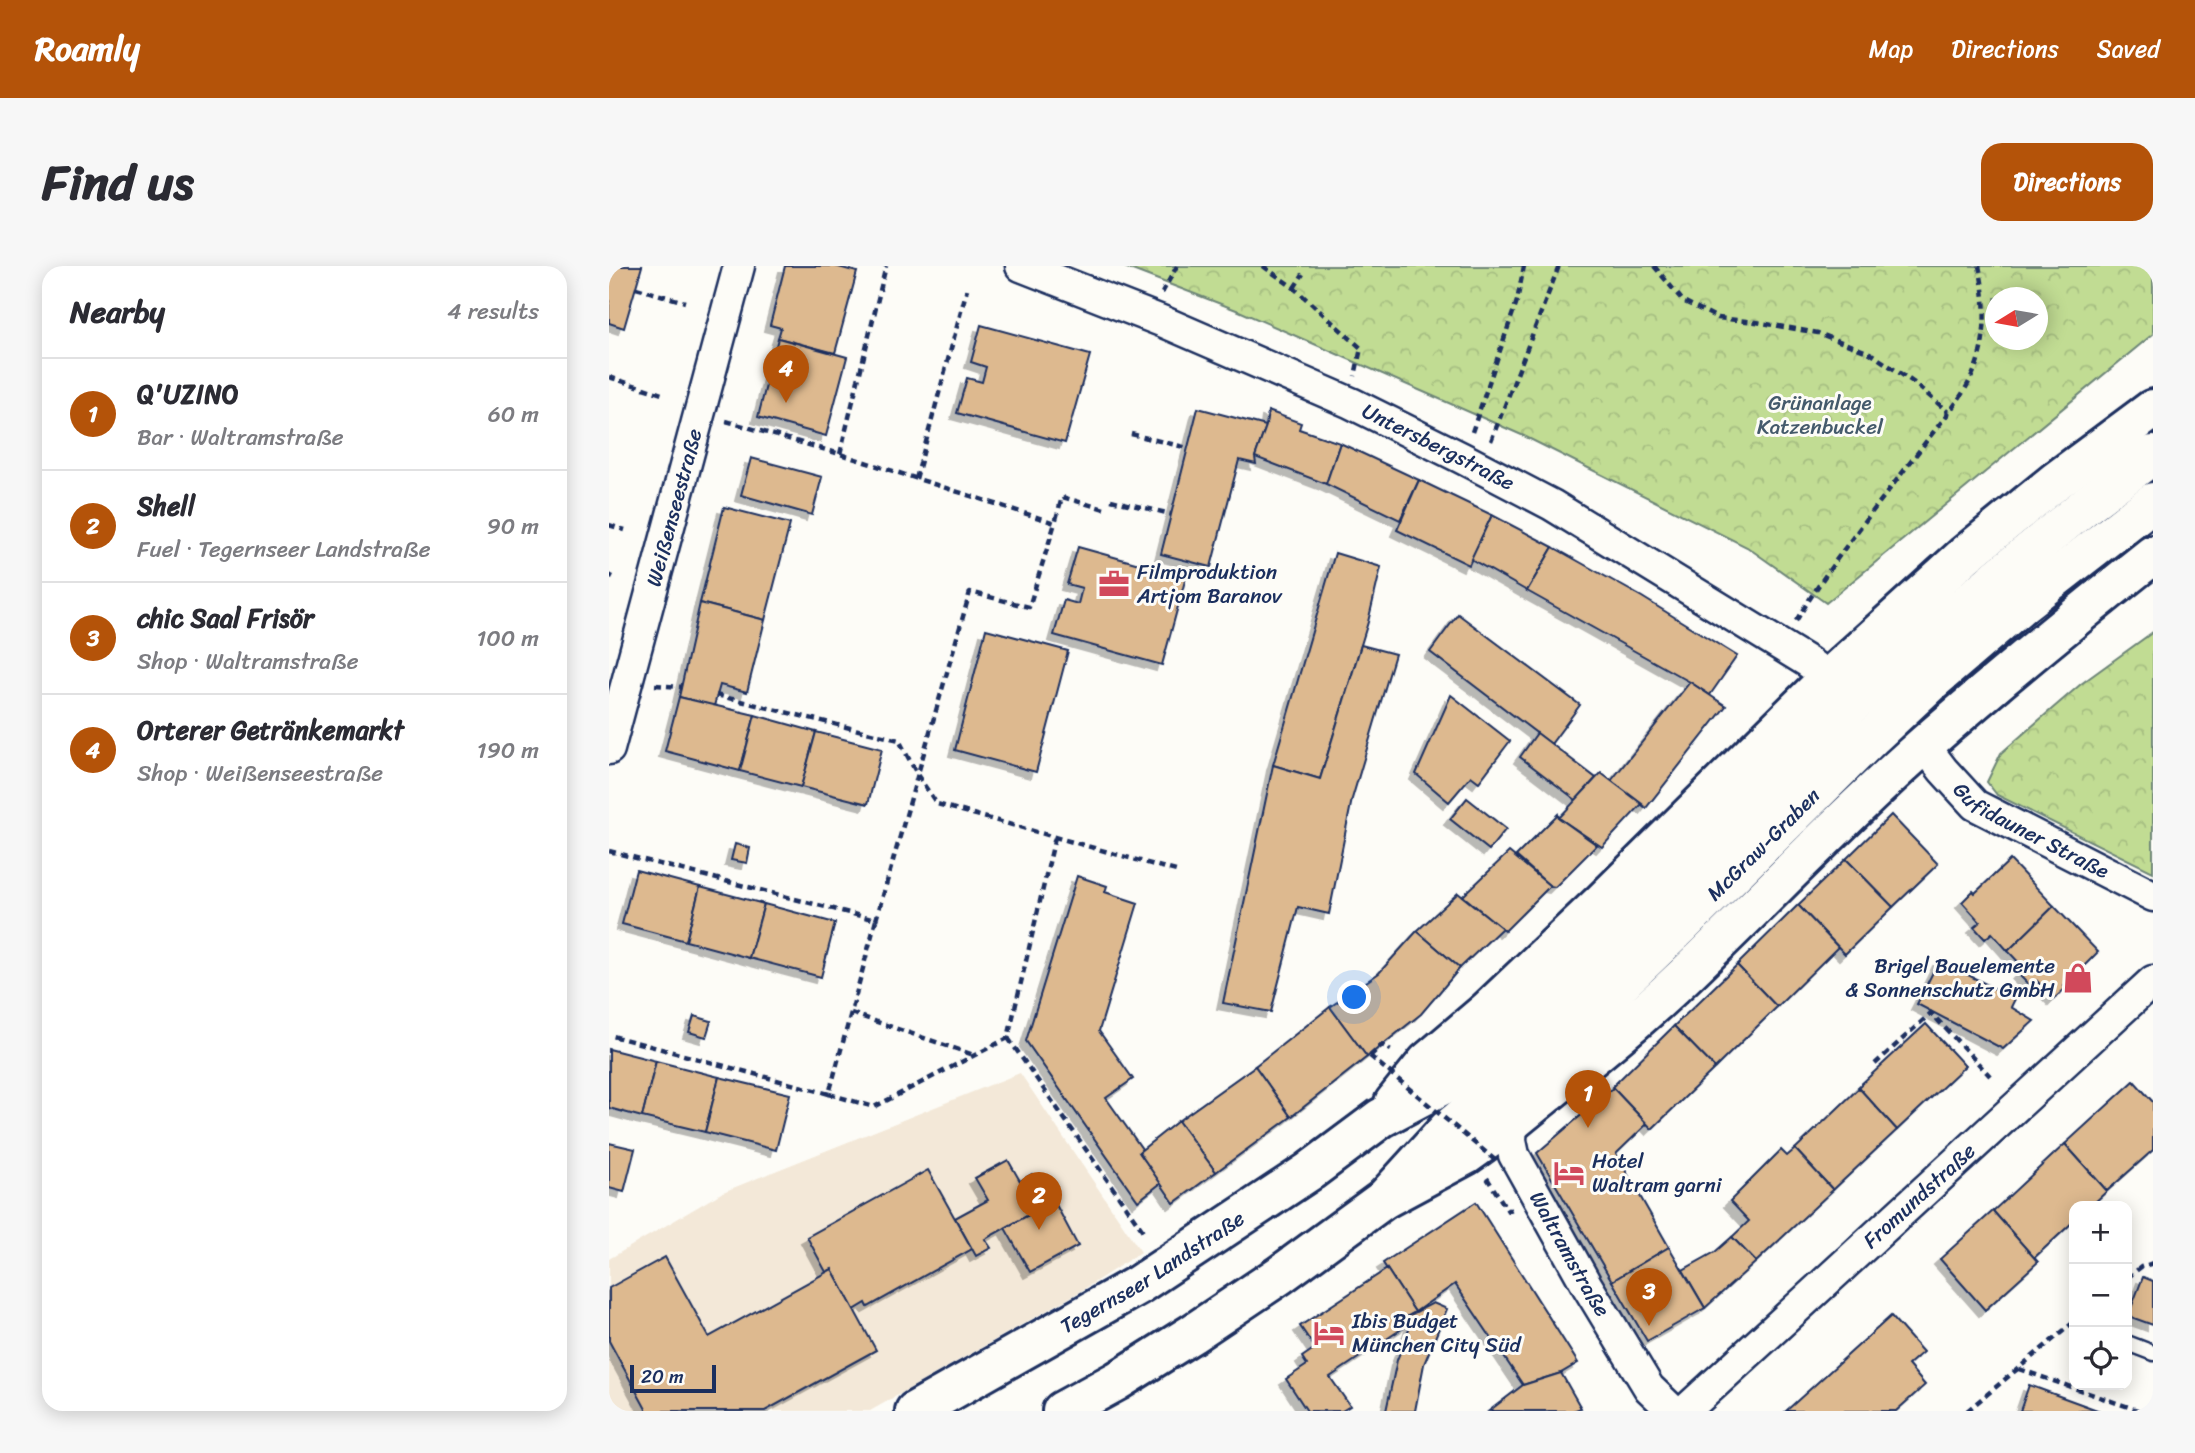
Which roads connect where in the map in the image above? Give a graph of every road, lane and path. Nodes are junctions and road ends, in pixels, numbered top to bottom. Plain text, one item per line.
1 (739, 266) edge
2 (886, 266) edge
3 (1021, 266) edge
4 (1263, 266) edge
5 (1524, 266) edge
6 (1559, 266) edge
7 (1654, 266) edge
8 (1979, 266) edge
9 (1303, 274) dead end
10 (636, 288) dead end
11 (1294, 288) junction
12 (967, 289) dead end
13 (685, 302) dead end
14 (609, 377) edge
15 (662, 394) dead end
16 (1351, 403) junction
17 (2153, 409) edge
18 (1948, 412) junction
19 (724, 421) dead end
20 (1131, 434) dead end
21 (1188, 448) dead end
22 (840, 454) junction
23 (2153, 455) edge
24 (1471, 462) junction
25 (916, 479) junction
26 (1111, 500) dead end
27 (2153, 502) edge
28 (1108, 510) dead end
29 (1171, 514) dead end
30 (1055, 523) junction
31 (609, 525) edge
32 (625, 530) dead end
33 (2153, 555) edge
34 (1781, 646) junction
35 (1829, 678) junction
36 (653, 685) dead end
37 (682, 687) dead end
38 (716, 695) dead end
39 (1924, 745) junction
40 (609, 750) edge
41 (918, 776) junction
42 (1055, 837) junction
43 (609, 850) edge
44 (1176, 871) dead end
45 (2153, 896) edge
46 (876, 920) junction
47 (2153, 981) edge
48 (851, 1013) junction
49 (609, 1035) edge
50 (1008, 1038) junction
51 (1391, 1050) dead end
52 (975, 1055) junction
53 (1875, 1064) dead end
54 (1990, 1076) dead end
55 (829, 1094) junction
56 (1381, 1118) junction
57 (1511, 1122) junction
58 (1495, 1160) dead end
59 (1487, 1177) dead end
60 (1384, 1199) junction
61 (1508, 1211) dead end
62 (1143, 1231) dead end
63 (2153, 1264) edge
64 (2132, 1275) edge
65 (2069, 1326) edge
66 (2132, 1345) edge
67 (2153, 1353) edge
68 (2018, 1369) junction
69 (915, 1411) edge
70 (1062, 1411) edge
71 (1672, 1411) edge
72 (1685, 1411) edge
73 (1967, 1411) edge
74 (2140, 1411) edge

1 - 40 street, Weißenseestraße
2 - 22 path
3 - 16 street, Untersbergstraße
4 - 11 path
5 - 24 path
6 - 24 path
7 - 18 path
8 - 18 path
9 - 11 path
10 - 13 path
11 - 16 path
12 - 25 path
14 - 15 path
16 - 24 street, Untersbergstraße
17 - 35 main road
18 - 34 path
19 - 22 path
20 - 21 path
22 - 25 path
23 - 56 main road, McGraw-Graben
24 - 34 street, Untersbergstraße
25 - 30 path
26 - 29 path
27 - 60 main road, McGraw-Graben
28 - 30 path
30 - 41 path
31 - 32 path
33 - 39 main road
34 - 35 street, Untersbergstraße
35 - 56 main road
36 - 37 path
38 - 41 path
39 - 45 street, Gufidauner Straße
39 - 57 main road
41 - 42 path
41 - 46 path
42 - 44 path
42 - 50 path
43 - 46 path
46 - 48 path
47 - 72 street, Fromundstraße
48 - 52 path
48 - 55 path
49 - 55 path
50 - 52 path
50 - 62 path
51 - 58 path, bridge
52 - 55 path
53 - 54 path
56 - 69 main road, Tegernseer Landstraße
57 - 60 main road
57 - 71 street, Waltramstraße
59 - 61 path
60 - 70 main road
63 - 64 path
65 - 68 path
66 - 67 lane
68 - 73 path
68 - 74 path

